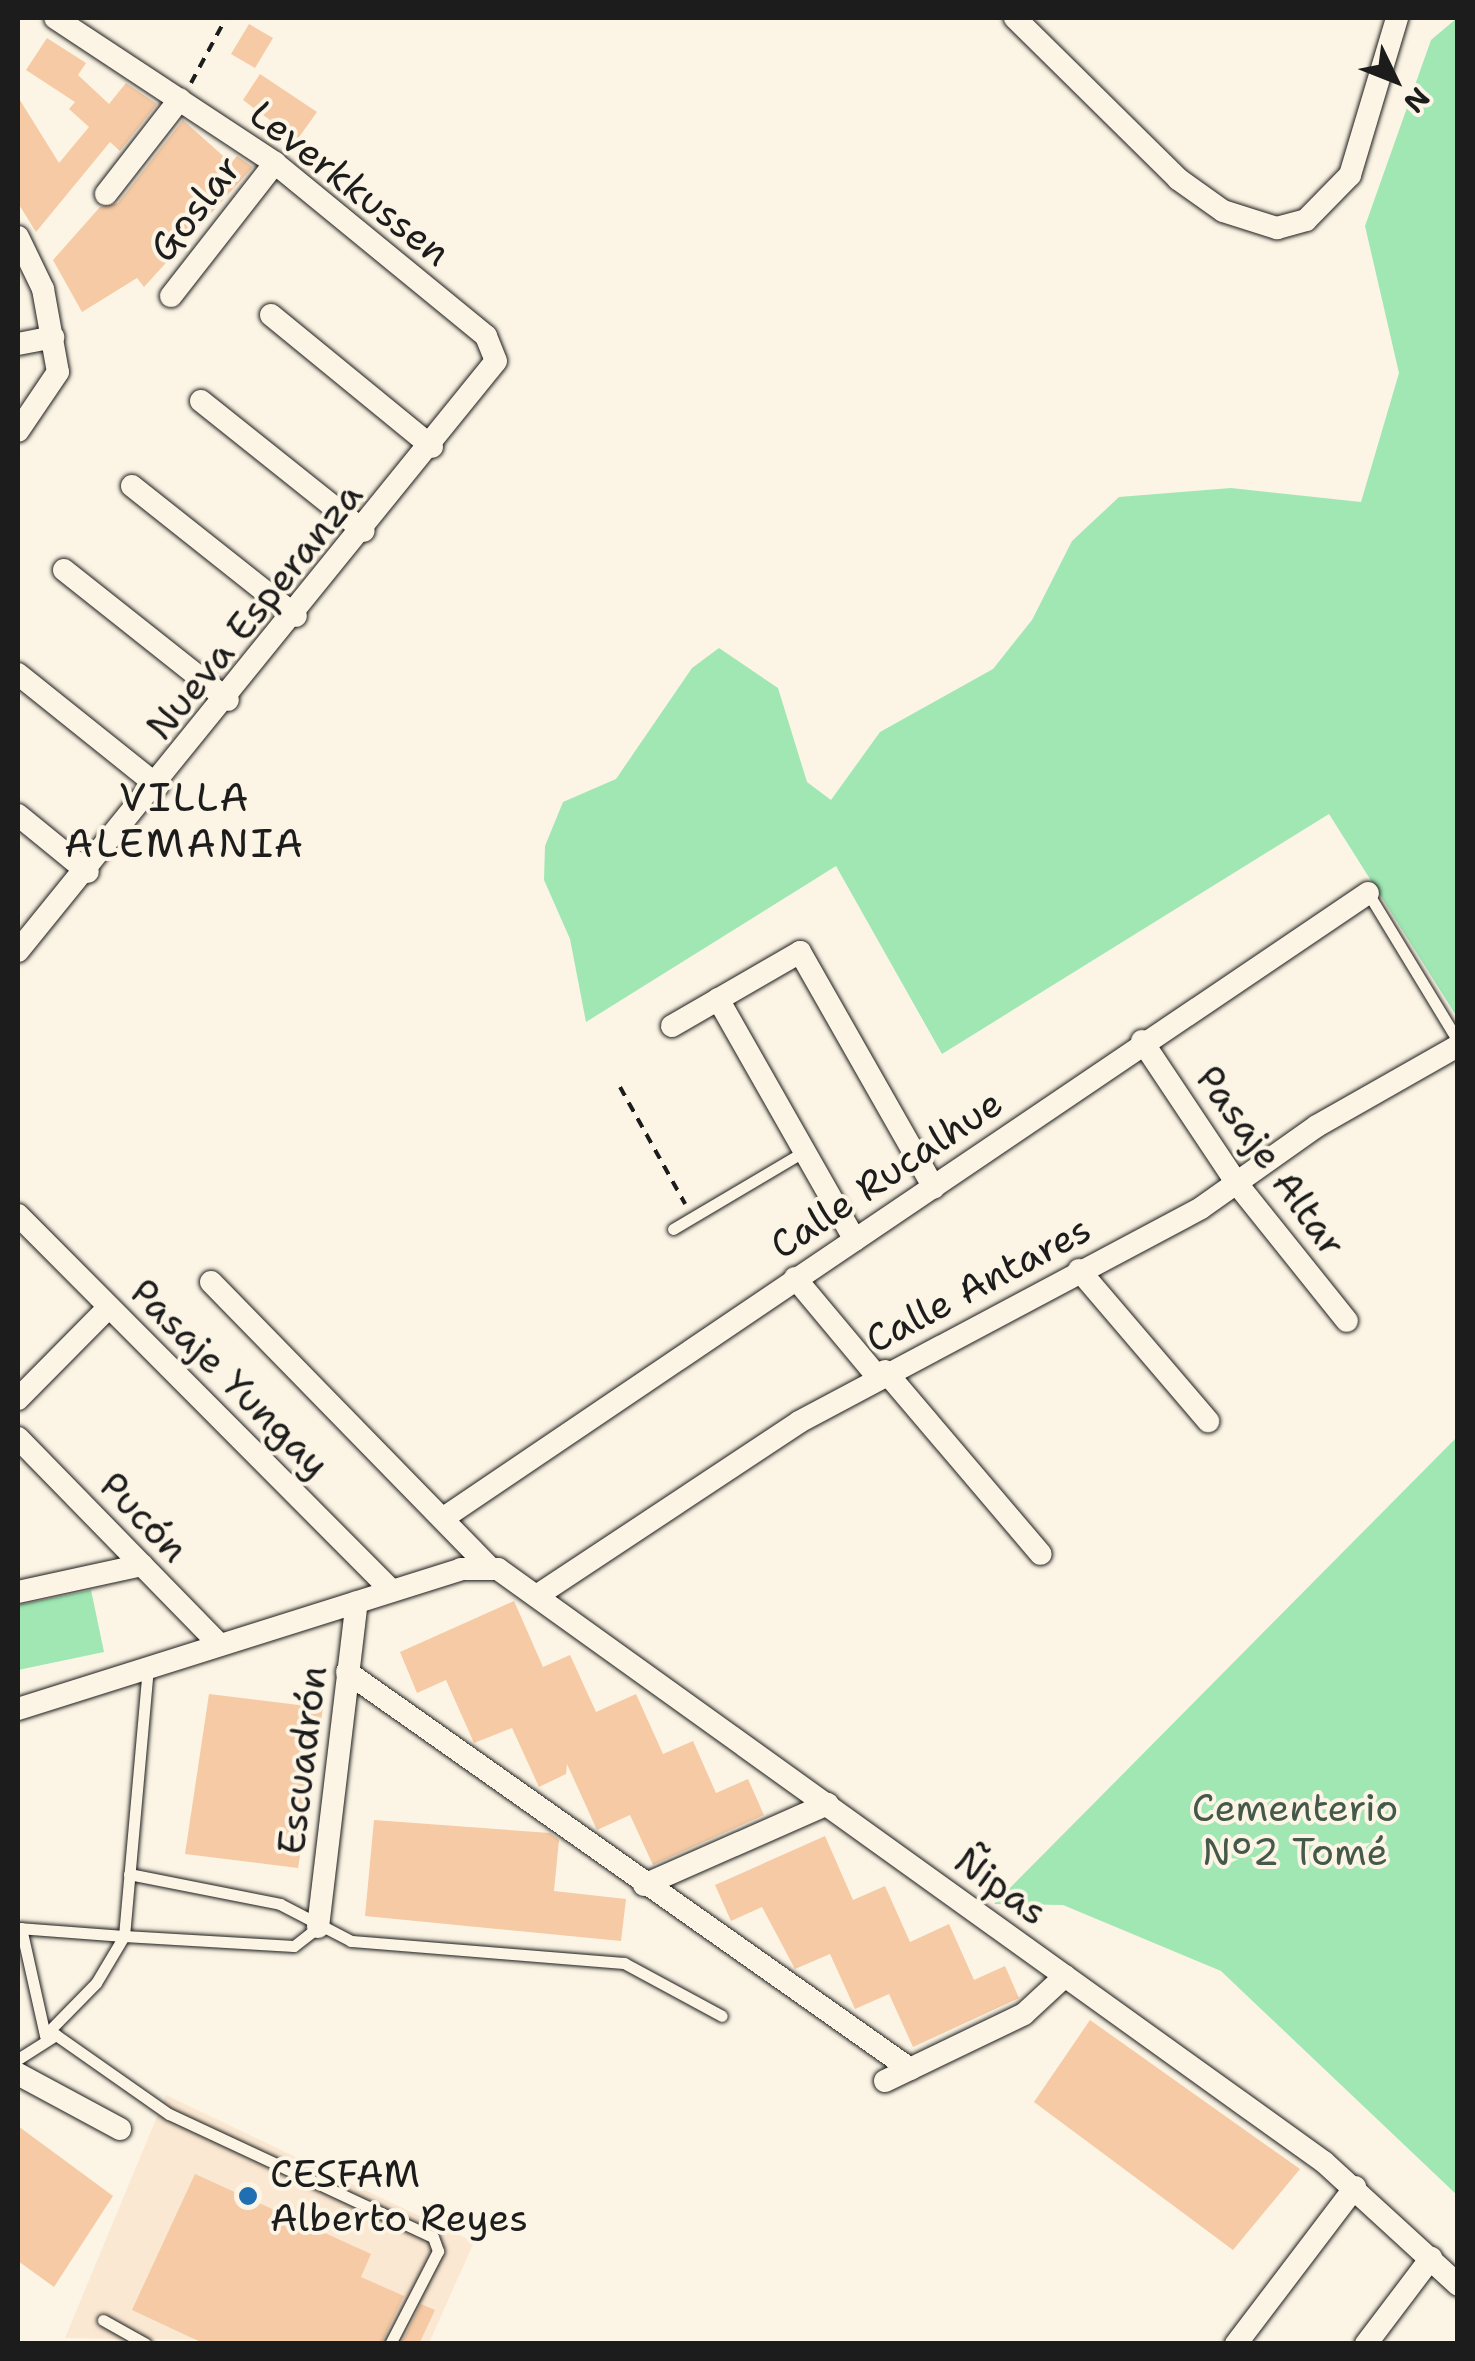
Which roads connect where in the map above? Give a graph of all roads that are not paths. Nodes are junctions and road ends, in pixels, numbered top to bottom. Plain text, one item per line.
1 (55, 18) edge
2 (1015, 18) edge
3 (1398, 18) edge
4 (180, 99) junction
5 (275, 163) junction
6 (106, 194) dead end
7 (18, 237) edge
8 (171, 296) dead end
9 (270, 315) dead end
10 (53, 336) junction
11 (18, 344) edge
12 (496, 354) joint
13 (201, 401) dead end
14 (18, 431) edge
15 (432, 447) junction
16 (132, 486) dead end
17 (364, 531) junction
18 (64, 570) dead end
19 (296, 616) junction
20 (18, 674) edge
21 (228, 700) junction
22 (158, 786) junction
23 (18, 814) edge
24 (88, 872) junction
25 (1368, 892) joint
26 (18, 951) edge
27 (718, 999) junction
28 (672, 1026) dead end
29 (1142, 1042) junction
30 (1458, 1044) edge
31 (803, 1152) junction
32 (1238, 1185) junction
33 (934, 1188) junction
34 (18, 1215) edge
35 (673, 1229) dead end
36 (855, 1240) junction
37 (1079, 1270) junction
38 (795, 1278) junction
39 (211, 1282) dead end
40 (109, 1308) junction
41 (1347, 1321) dead end
42 (881, 1374) junction
43 (18, 1398) edge
44 (1208, 1421) dead end
45 (18, 1438) edge
46 (445, 1517) junction
47 (1042, 1554) dead end
48 (142, 1565) junction
49 (488, 1566) junction
50 (392, 1591) junction
51 (18, 1592) edge
52 (538, 1595) junction
53 (357, 1602) junction
54 (220, 1645) junction
55 (148, 1668) junction
56 (347, 1672) junction
57 (18, 1709) edge
58 (828, 1804) junction
59 (129, 1874) junction
60 (644, 1885) junction
61 (318, 1926) junction
62 (19, 1928) edge
63 (124, 1936) junction
64 (1065, 1976) junction
65 (722, 2016) dead end
66 (45, 2035) junction
67 (18, 2059) edge
68 (910, 2069) junction
69 (18, 2074) edge
70 (885, 2081) dead end
71 (120, 2129) dead end
72 (1355, 2187) junction
73 (1431, 2258) junction
74 (1458, 2285) edge
75 (103, 2320) dead end
76 (146, 2344) edge
77 (390, 2344) edge
78 (1236, 2344) edge
79 (1366, 2344) edge

1 - 4 street, Leverkkussen
2 - 3 street
4 - 5 street, Leverkkussen
4 - 6 street
5 - 8 street, Goslar
5 - 12 street, Leverkkussen
7 - 10 street
9 - 15 street
10 - 11 street
10 - 14 street
12 - 15 street, Nueva Esperanza
13 - 17 street
15 - 17 street, Nueva Esperanza
16 - 19 street
17 - 19 street, Nueva Esperanza
18 - 21 street
19 - 21 street, Nueva Esperanza
20 - 22 street
21 - 22 street, Nueva Esperanza
22 - 24 street, Nueva Esperanza
23 - 24 street
24 - 26 street, Nueva Esperanza
25 - 29 street, Calle Rucalhue
25 - 30 lane
27 - 28 street
27 - 31 street
27 - 33 street
29 - 32 street, Pasaje Altar
29 - 33 street, Calle Rucalhue
30 - 32 street, Calle Antares
31 - 35 lane
31 - 36 street
32 - 37 street, Calle Antares
32 - 41 street, Pasaje Altar
33 - 36 street, Calle Rucalhue
34 - 40 street, Pasaje Yungay
36 - 38 street, Calle Rucalhue
37 - 42 street, Calle Antares
37 - 44 street
38 - 42 street
38 - 46 street, Calle Rucalhue
39 - 46 street, Ñipas
40 - 43 street
40 - 50 street, Pasaje Yungay
42 - 47 street
42 - 52 street, Calle Antares
45 - 48 street, Pucón
46 - 49 street, Ñipas
48 - 51 street
48 - 54 street, Pucón
49 - 50 street
49 - 52 street, Ñipas
50 - 53 street
52 - 58 street, Ñipas
53 - 54 street
53 - 56 street, Escuadrón
54 - 55 street
55 - 57 street
55 - 59 lane
56 - 60 street
56 - 61 street, Escuadrón
58 - 60 street
58 - 64 street, Ñipas
59 - 61 lane
59 - 63 lane
60 - 68 street
61 - 63 lane
61 - 65 lane
62 - 63 lane
62 - 66 lane
63 - 66 lane
64 - 68 street
64 - 72 street, Ñipas
66 - 67 lane
66 - 77 lane
68 - 70 street
69 - 71 street
72 - 73 street, Ñipas
72 - 78 street
73 - 74 street, Ñipas
73 - 79 street
75 - 76 lane

